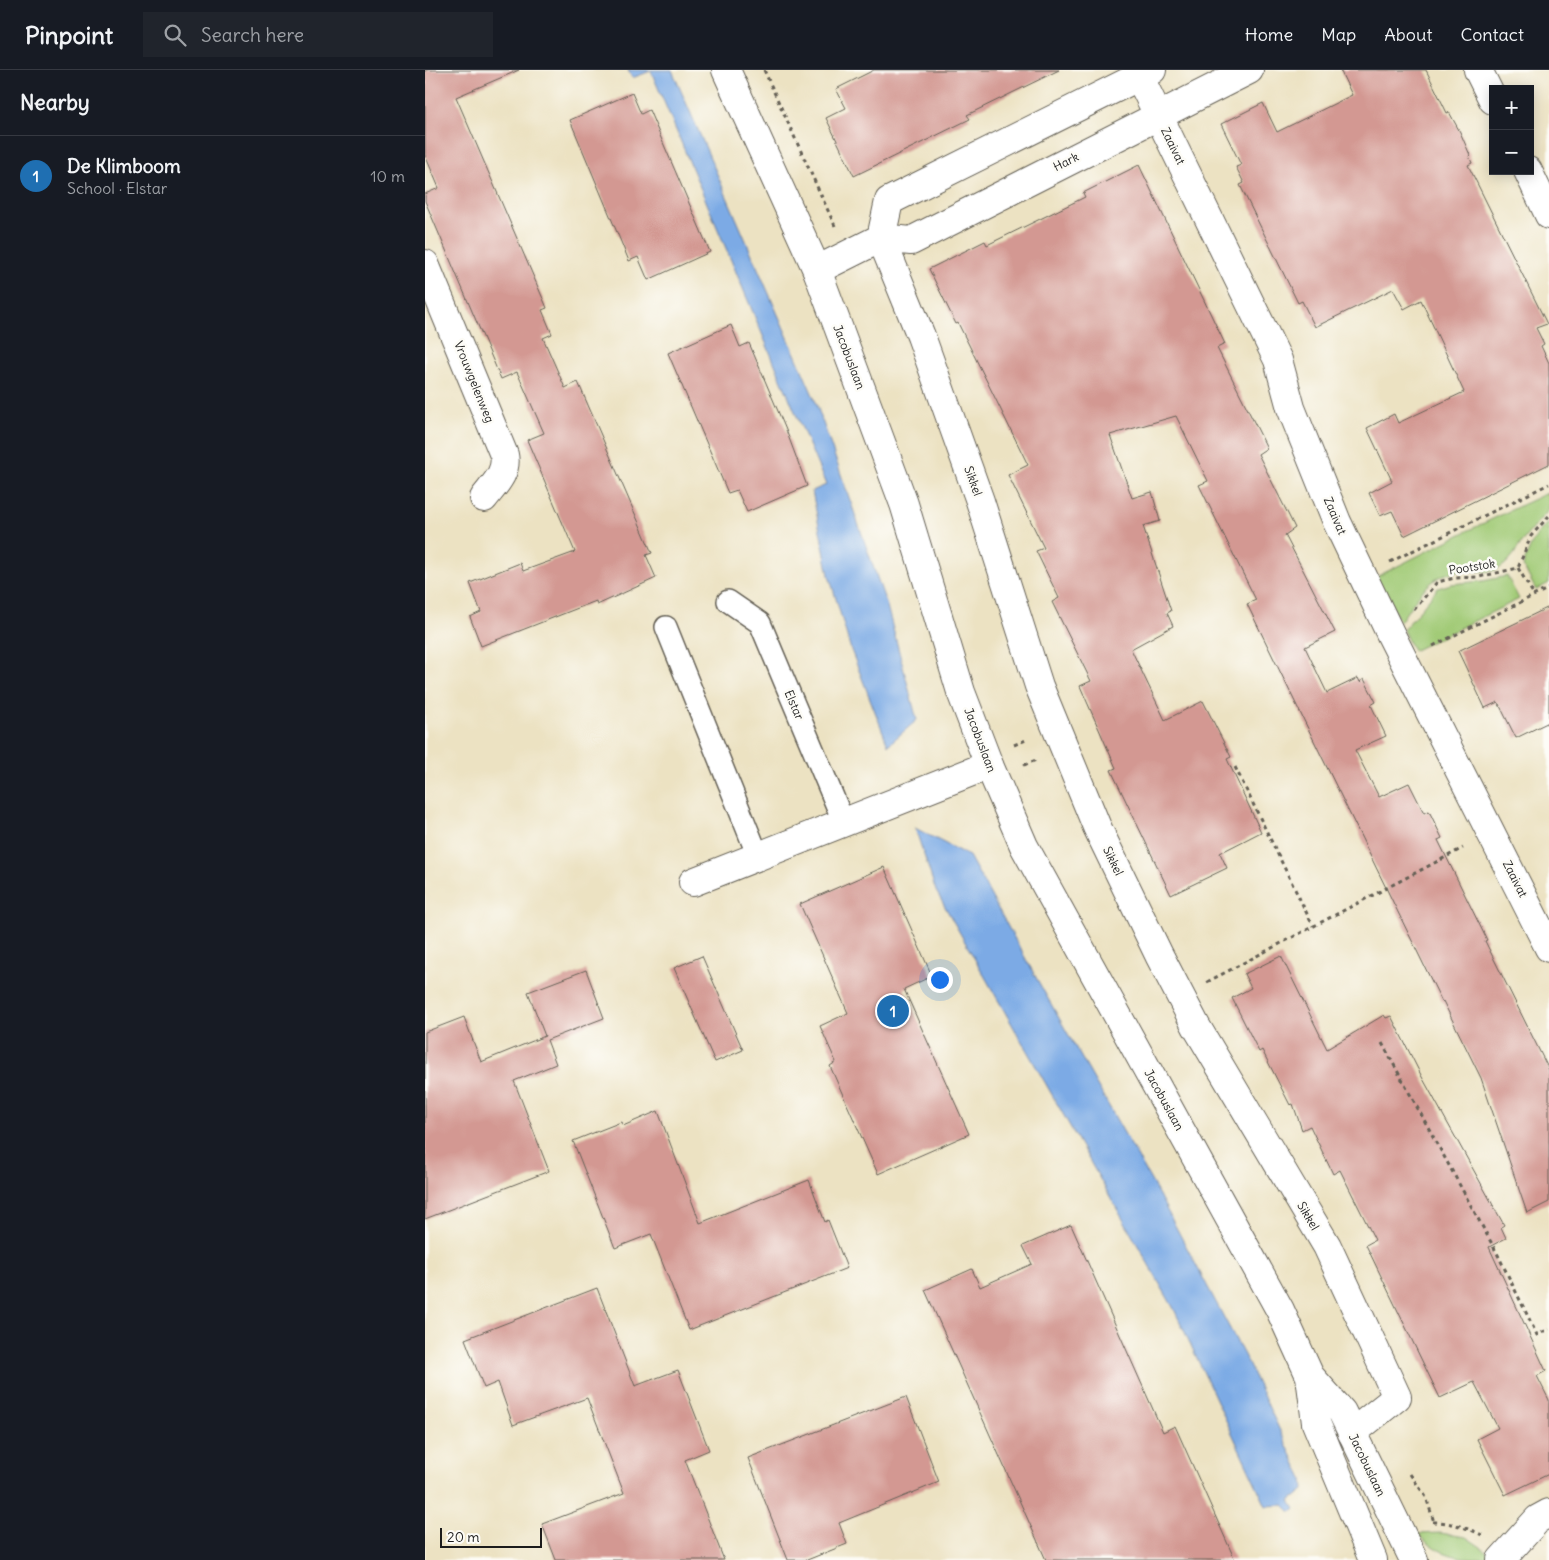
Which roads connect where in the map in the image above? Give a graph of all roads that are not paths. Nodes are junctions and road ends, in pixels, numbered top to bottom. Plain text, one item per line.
1 (726, 70) edge
2 (1249, 70) edge
3 (1478, 70) edge
4 (1146, 73) edge
5 (1489, 92) edge
6 (1157, 115) junction
7 (1530, 175) edge
8 (1549, 215) edge
9 (881, 238) junction
10 (425, 264) edge
11 (817, 270) junction
12 (484, 498) dead end
13 (728, 601) dead end
14 (666, 626) dead end
15 (989, 766) junction
16 (844, 823) junction
17 (758, 856) junction
18 (693, 882) dead end
19 (1549, 948) edge
20 (1310, 1376) junction
21 (1351, 1434) junction
22 (1549, 1513) edge
23 (1505, 1557) edge
24 (1373, 1560) edge
25 (1415, 1560) edge

1 - 11 street, Jacobuslaan
2 - 6 street, Hark
3 - 5 street
4 - 6 street, Zaaivat
4 - 9 street
6 - 9 street, Hark
6 - 19 street, Zaaivat
7 - 8 street
9 - 11 street
9 - 21 street, Sikkel
10 - 12 street, Vrouwgelenweg
11 - 15 street, Jacobuslaan
13 - 16 lane, Elstar
14 - 17 lane
15 - 16 street
15 - 20 street, Jacobuslaan
16 - 17 street
17 - 18 street
20 - 21 street, Jacobuslaan
20 - 24 street, Jacobuslaan
21 - 25 street, Jacobuslaan
22 - 23 street

